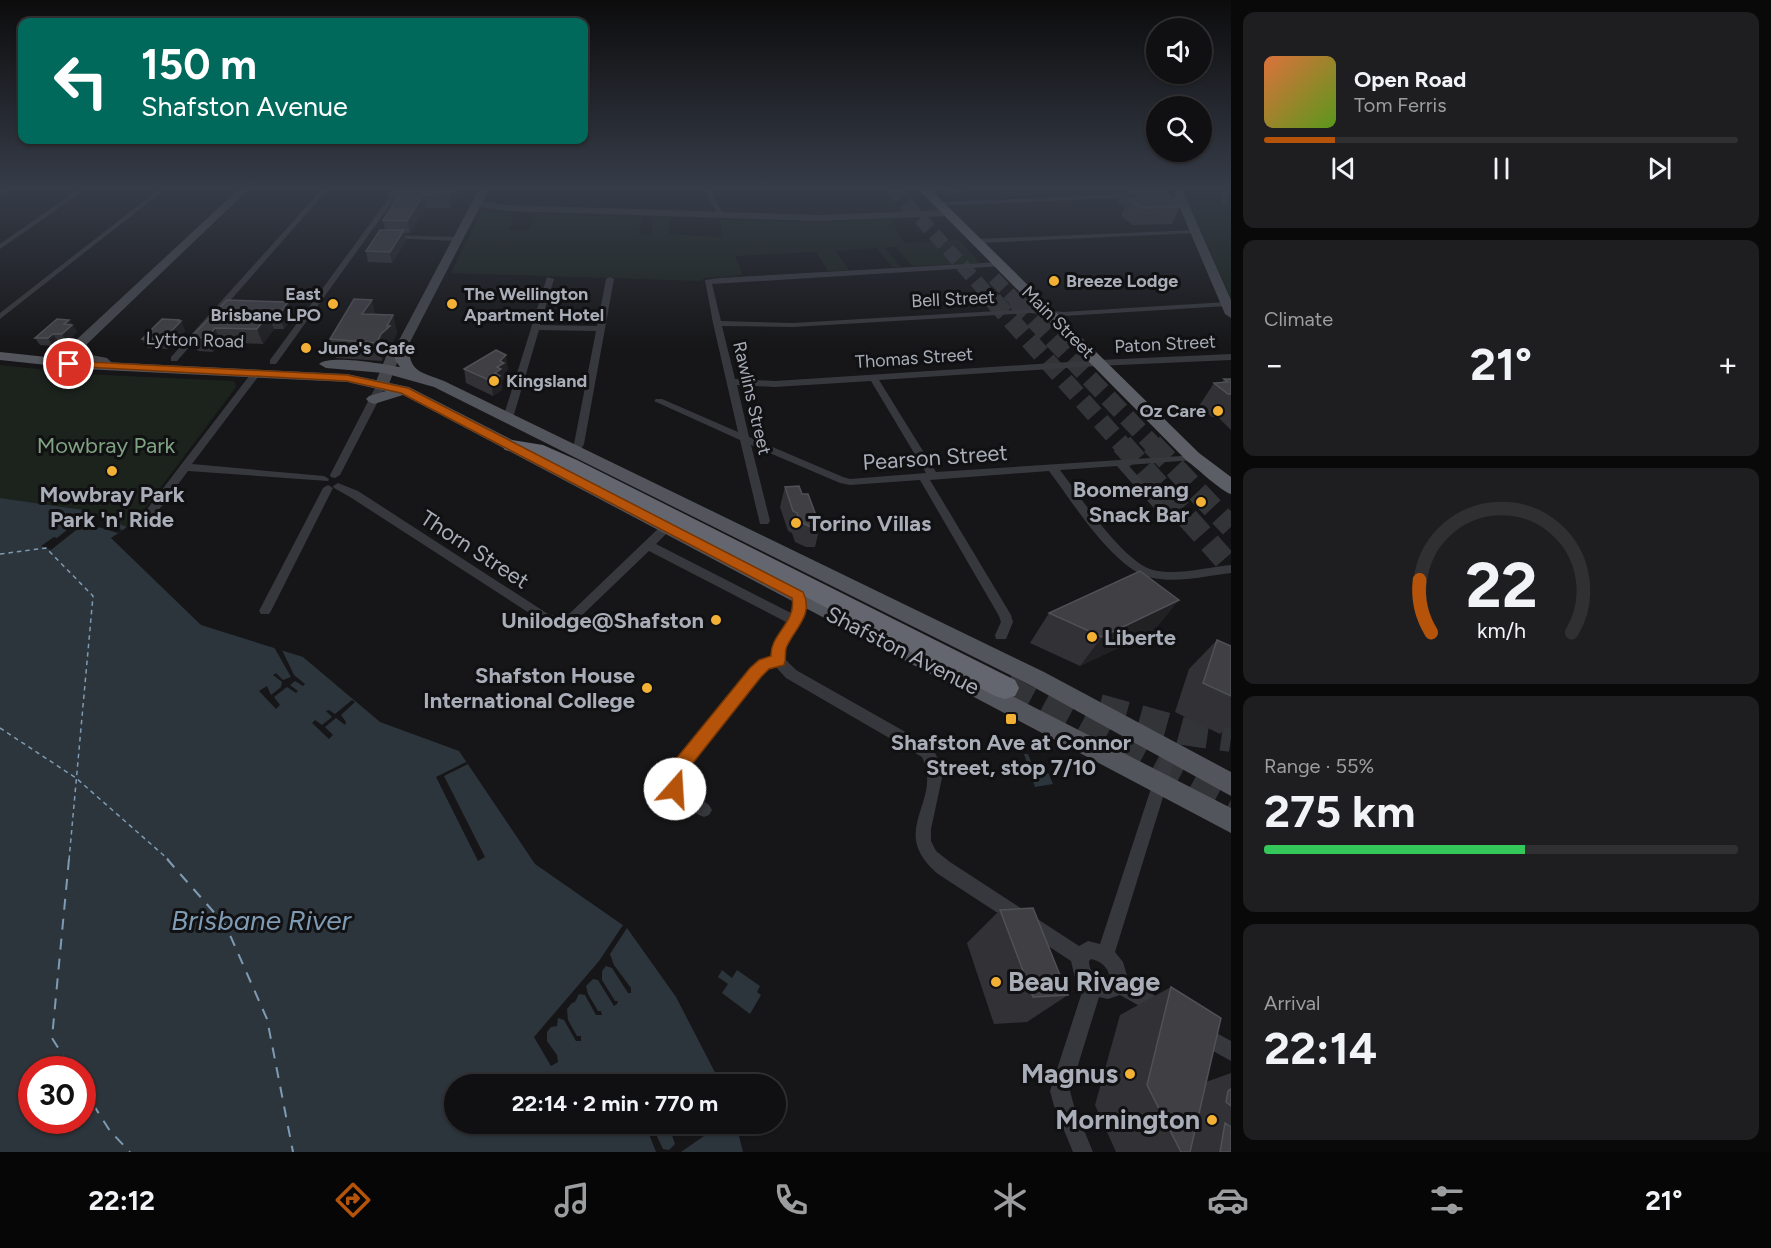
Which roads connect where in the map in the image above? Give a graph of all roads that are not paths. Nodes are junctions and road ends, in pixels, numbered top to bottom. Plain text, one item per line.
1 (97, 241) edge
2 (189, 241) edge
3 (279, 241) edge
4 (369, 241) edge
5 (456, 241) edge
6 (977, 241) joint
7 (982, 241) edge
8 (1200, 241) edge
9 (1000, 264) junction
10 (550, 279) dead end
11 (610, 279) dead end
12 (1229, 309) edge
13 (1048, 312) junction
14 (0, 317) edge
15 (717, 322) junction
16 (536, 327) junction
17 (602, 329) junction
18 (402, 346) junction
19 (0, 351) edge
20 (79, 355) junction
21 (0, 356) edge
22 (1231, 357) edge
23 (174, 359) junction
24 (273, 362) junction
25 (1099, 364) junction
26 (108, 366) junction
27 (388, 368) junction
28 (256, 373) junction
29 (411, 373) junction
30 (873, 378) junction
31 (731, 382) junction
32 (382, 384) junction
33 (404, 390) junction
34 (374, 399) junction
35 (659, 401) dead end
36 (508, 418) junction
37 (745, 439) junction
38 (512, 446) junction
39 (575, 452) junction
40 (1193, 457) junction
41 (1119, 462) junction
42 (185, 467) junction
43 (1052, 467) junction
44 (928, 477) junction
45 (331, 482) junction
46 (1231, 488) edge
47 (680, 504) junction
48 (1231, 504) edge
49 (1164, 512) dead end
50 (145, 520) dead end
51 (765, 521) dead end
52 (668, 528) junction
53 (649, 546) junction
54 (1231, 569) edge
55 (798, 596) junction
56 (265, 611) dead end
57 (795, 621) junction
58 (1001, 635) dead end
59 (778, 660) junction
60 (1170, 752) junction
61 (1159, 783) junction
62 (1231, 785) edge
63 (704, 810) dead end
64 (1231, 821) edge
65 (1105, 955) junction
66 (1080, 957) junction
67 (1119, 984) junction
68 (1093, 986) junction
69 (1231, 1052) edge
70 (1083, 1152) edge

1 - 14 street
2 - 20 main road
3 - 23 street
4 - 24 street
5 - 18 main road
6 - 7 street
6 - 9 highway, Main Street
8 - 12 main road
9 - 13 highway, Main Street
9 - 15 street, Rawlins Street
10 - 16 street
11 - 17 street
12 - 13 street, Bell Street
13 - 15 street, Bell Street
13 - 25 highway, Main Street
15 - 31 street, Rawlins Street
16 - 17 street
16 - 36 street
17 - 39 street
18 - 27 main road
18 - 29 main road
19 - 20 main road, Lytton Road
20 - 23 main road, Lytton Road
20 - 26 main road
21 - 26 main road, Lytton Road
22 - 25 street, Paton Street
23 - 24 main road, Lytton Road
24 - 27 main road, Lytton Road
25 - 30 street, Thomas Street
25 - 40 highway, Main Street
26 - 28 main road, Lytton Road
27 - 29 main road, Shafston Avenue
27 - 32 main road
28 - 32 main road, Lytton Road
28 - 42 street
29 - 36 main road, Shafston Avenue
30 - 31 street, Thomas Street
30 - 44 street
31 - 37 street, Rawlins Street
32 - 33 main road, Shafston Avenue
32 - 34 street
33 - 34 main road
33 - 38 main road, Shafston Avenue
34 - 45 street
35 - 37 street, Pearson Street
36 - 39 main road, Shafston Avenue
37 - 44 street, Pearson Street
37 - 51 street, Rawlins Street
38 - 47 highway
38 - 52 main road, Shafston Avenue
39 - 47 main road, Shafston Avenue
40 - 41 street, Pearson Street
40 - 46 highway, Main Street
40 - 48 highway, Main Street
41 - 43 street, Pearson Street
41 - 49 street
42 - 45 street, Thorn Street
42 - 50 street
43 - 44 street, Pearson Street
43 - 54 street
44 - 58 street
45 - 53 street, Thorn Street
45 - 56 street
47 - 60 main road, Shafston Avenue
52 - 53 street, Thorn Street
52 - 55 main road, Shafston Avenue
53 - 57 street, Shafston Avenue
55 - 57 street
55 - 61 main road, Shafston Avenue
57 - 59 street
59 - 63 street
59 - 66 street
60 - 61 street
60 - 62 main road, Shafston Avenue
61 - 64 main road, Shafston Avenue
61 - 65 street
65 - 66 street
65 - 67 street
66 - 68 street
67 - 68 street
67 - 69 street
68 - 70 street

